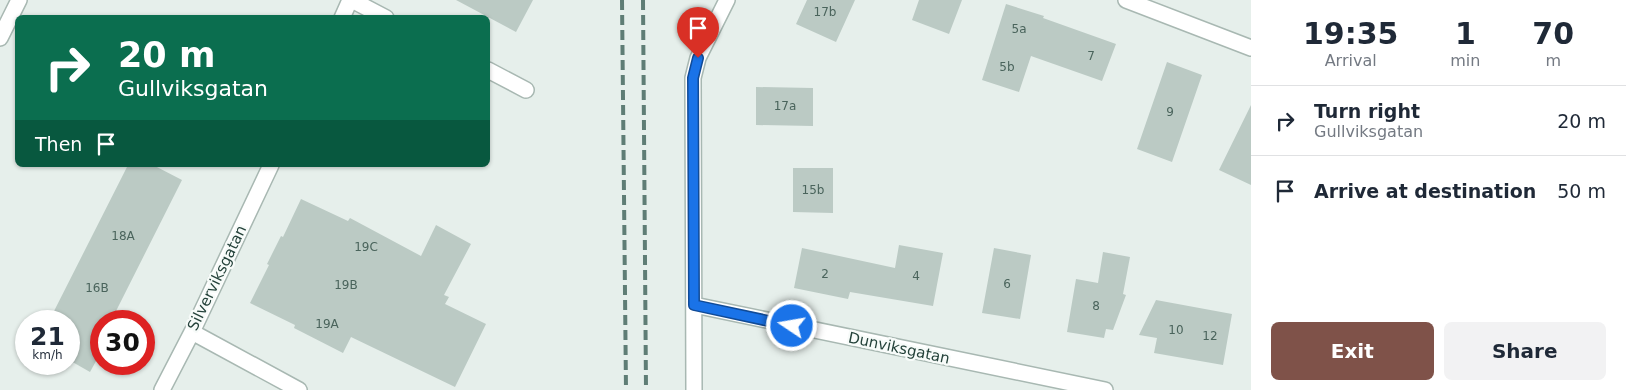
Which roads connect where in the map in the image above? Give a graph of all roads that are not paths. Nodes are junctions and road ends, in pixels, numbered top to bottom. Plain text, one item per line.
1 (19, 0) edge
2 (351, 0) edge
3 (727, 0) edge
4 (1126, 0) edge
5 (344, 15) edge
6 (380, 15) edge
7 (0, 38) edge
8 (1251, 48) edge
9 (490, 71) edge
10 (526, 90) dead end
11 (270, 167) edge
12 (694, 305) junction
13 (192, 332) junction
14 (162, 390) edge
15 (299, 390) edge
16 (694, 390) edge
17 (1104, 390) edge

1 - 7 street
2 - 5 street
2 - 6 street
3 - 12 street
4 - 8 street
9 - 10 street
11 - 13 street, Silverviksgatan
12 - 16 street
12 - 17 street, Dunviksgatan
13 - 14 street, Silverviksgatan
13 - 15 street

